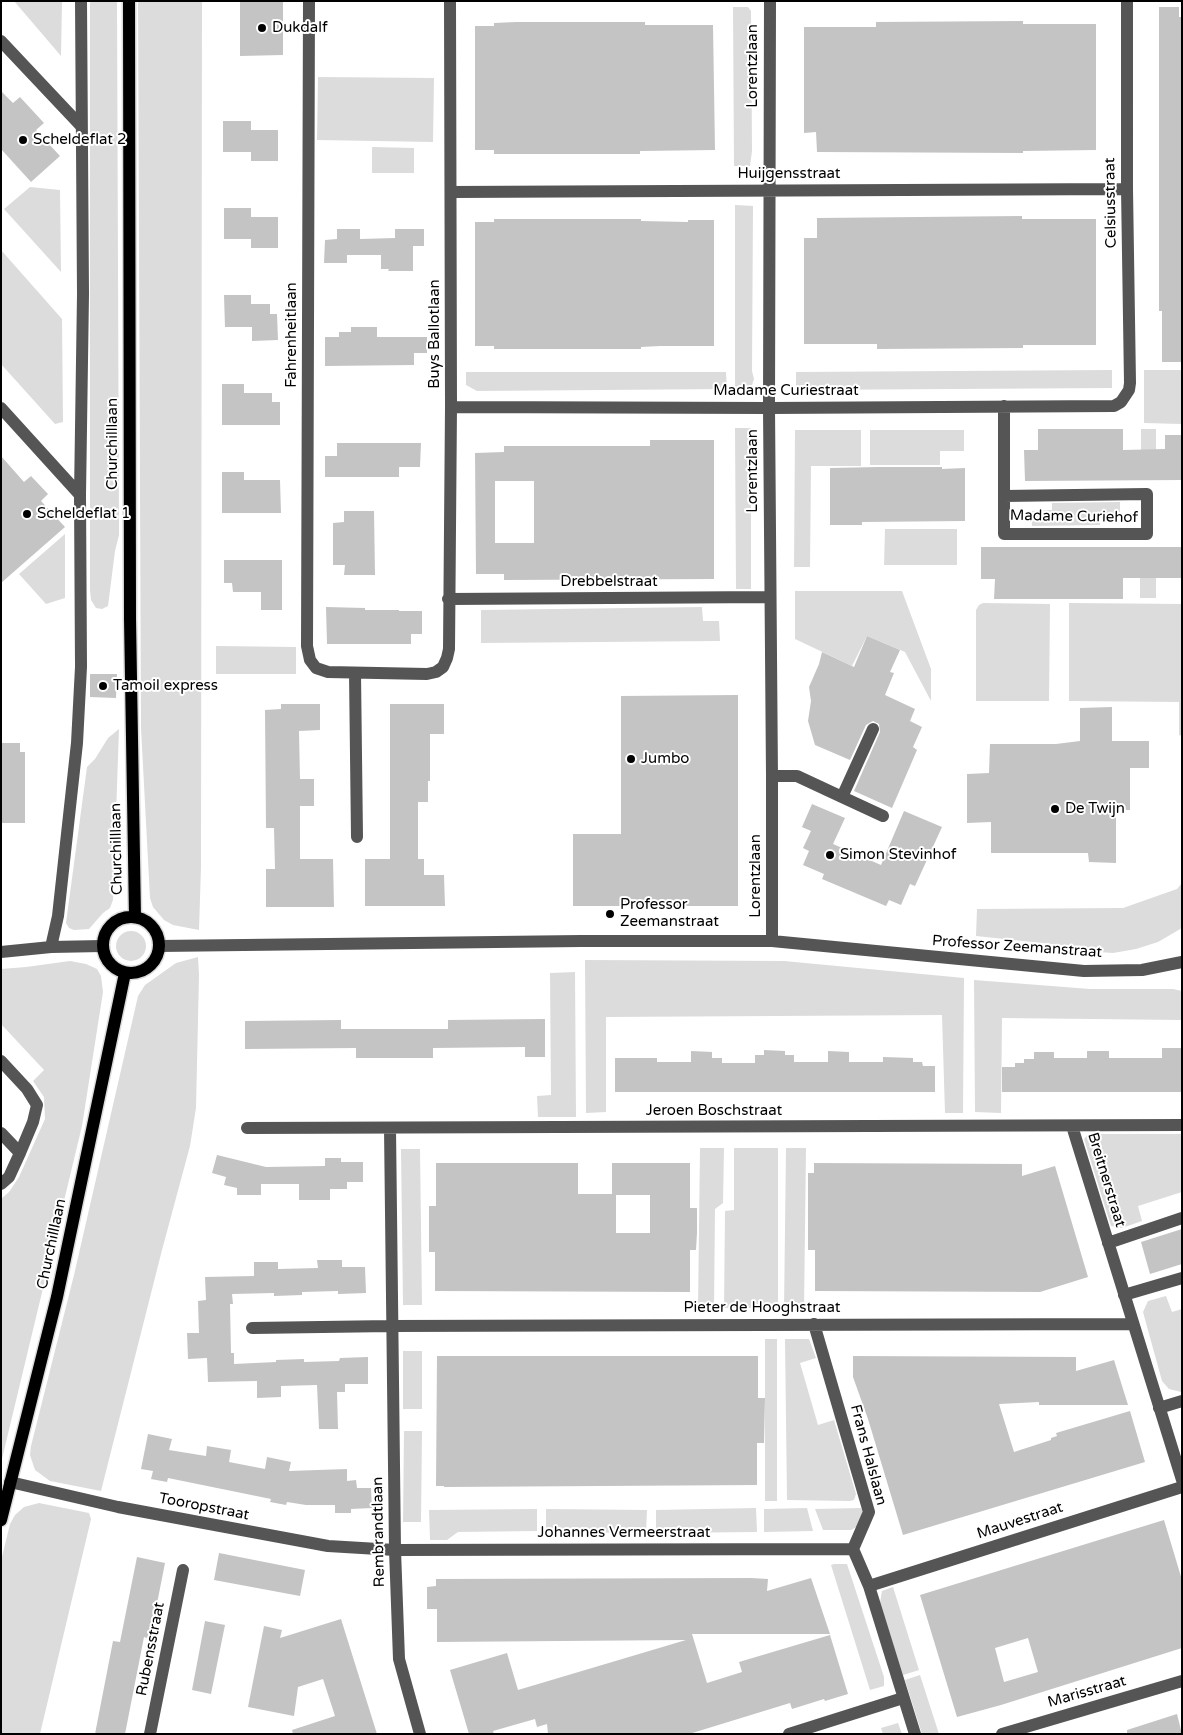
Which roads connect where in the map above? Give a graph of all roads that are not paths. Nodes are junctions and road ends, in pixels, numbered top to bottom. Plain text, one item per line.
1 (81, 1) edge
2 (128, 1) edge
3 (309, 1) edge
4 (450, 1) edge
5 (770, 1) edge
6 (1127, 1) edge
7 (1, 41) edge
8 (81, 126) junction
9 (1127, 189) junction
10 (769, 190) junction
11 (451, 192) junction
12 (1121, 402) joint
13 (451, 406) junction
14 (1004, 406) junction
15 (1, 408) edge
16 (769, 408) junction
17 (80, 495) junction
18 (1004, 496) junction
19 (770, 597) junction
20 (448, 599) junction
21 (355, 673) junction
22 (873, 729) dead end
23 (772, 776) junction
24 (842, 797) junction
25 (883, 816) dead end
26 (357, 837) dead end
27 (135, 917) junction
28 (772, 941) junction
29 (102, 946) junction
30 (159, 946) junction
31 (51, 947) junction
32 (1, 952) edge
33 (1182, 962) edge
34 (125, 973) junction
35 (1, 1061) edge
36 (1182, 1125) edge
37 (1072, 1126) junction
38 (247, 1128) dead end
39 (390, 1128) junction
40 (1, 1133) edge
41 (20, 1153) junction
42 (1, 1184) edge
43 (1182, 1218) edge
44 (1108, 1243) junction
45 (1182, 1278) edge
46 (1124, 1295) junction
47 (814, 1324) junction
48 (1133, 1324) junction
49 (391, 1326) junction
50 (252, 1328) dead end
51 (1182, 1401) edge
52 (1160, 1408) junction
53 (1180, 1466) edge
54 (1182, 1480) edge
55 (10, 1482) junction
56 (1182, 1487) edge
57 (1, 1520) edge
58 (853, 1549) junction
59 (395, 1550) junction
60 (183, 1570) dead end
61 (869, 1586) junction
62 (1182, 1681) edge
63 (903, 1698) junction
64 (150, 1734) edge
65 (420, 1734) edge
66 (789, 1734) edge
67 (915, 1734) edge
68 (1002, 1734) edge

1 - 8 street
2 - 27 main road, Churchilllaan
3 - 21 street, Fahrenheitlaan
4 - 11 street, Buys Ballotlaan
5 - 10 street, Lorentzlaan
6 - 9 street, Celsiusstraat
7 - 8 street
8 - 17 street
9 - 10 street, Huijgensstraat
9 - 12 street, Celsiusstraat
10 - 11 street, Huijgensstraat
10 - 16 street, Lorentzlaan
11 - 13 street, Buys Ballotlaan
12 - 14 street, Madame Curiestraat
13 - 16 street, Madame Curiestraat
13 - 20 street, Buys Ballotlaan
14 - 16 street, Madame Curiestraat
14 - 18 street, Madame Curiehof
15 - 17 street
16 - 19 street, Lorentzlaan
17 - 31 street
18 - 18 street, Madame Curiehof
19 - 20 street, Drebbelstraat
19 - 23 street, Lorentzlaan
20 - 21 street, Buys Ballotlaan
21 - 26 street
22 - 24 street
23 - 24 street
23 - 28 street, Lorentzlaan
24 - 25 street
27 - 29 main road
27 - 30 main road
28 - 30 street, Professor Zeemanstraat
28 - 33 street, Professor Zeemanstraat
29 - 31 street
29 - 34 main road
30 - 34 main road
31 - 32 street
34 - 55 main road, Churchilllaan
35 - 41 street
36 - 37 street, Jeroen Boschstraat
37 - 39 street, Jeroen Boschstraat
37 - 44 street, Breitnerstraat
38 - 39 street, Jeroen Boschstraat
39 - 49 street, Rembrandtlaan
40 - 41 street
41 - 42 street
43 - 44 street, Breitnerstraat
44 - 46 street, Breitnerstraat
45 - 46 street
46 - 48 street, Breitnerstraat
47 - 48 street, Pieter de Hooghstraat
47 - 49 street, Pieter de Hooghstraat
47 - 58 street, Frans Halslaan
48 - 52 street, Breitnerstraat
49 - 50 street
49 - 59 street, Rembrandtlaan
51 - 52 street
52 - 53 street, Breitnerstraat
53 - 54 street, Breitnerstraat
55 - 57 main road, Churchilllaan
55 - 59 street, Tooropstraat
56 - 61 street, Mauvestraat
58 - 59 street, Johannes Vermeerstraat
58 - 61 street
59 - 65 street, Rembrandtlaan
60 - 64 street, Rubensstraat
61 - 63 street
62 - 68 street, Marisstraat
63 - 66 street
63 - 67 street

